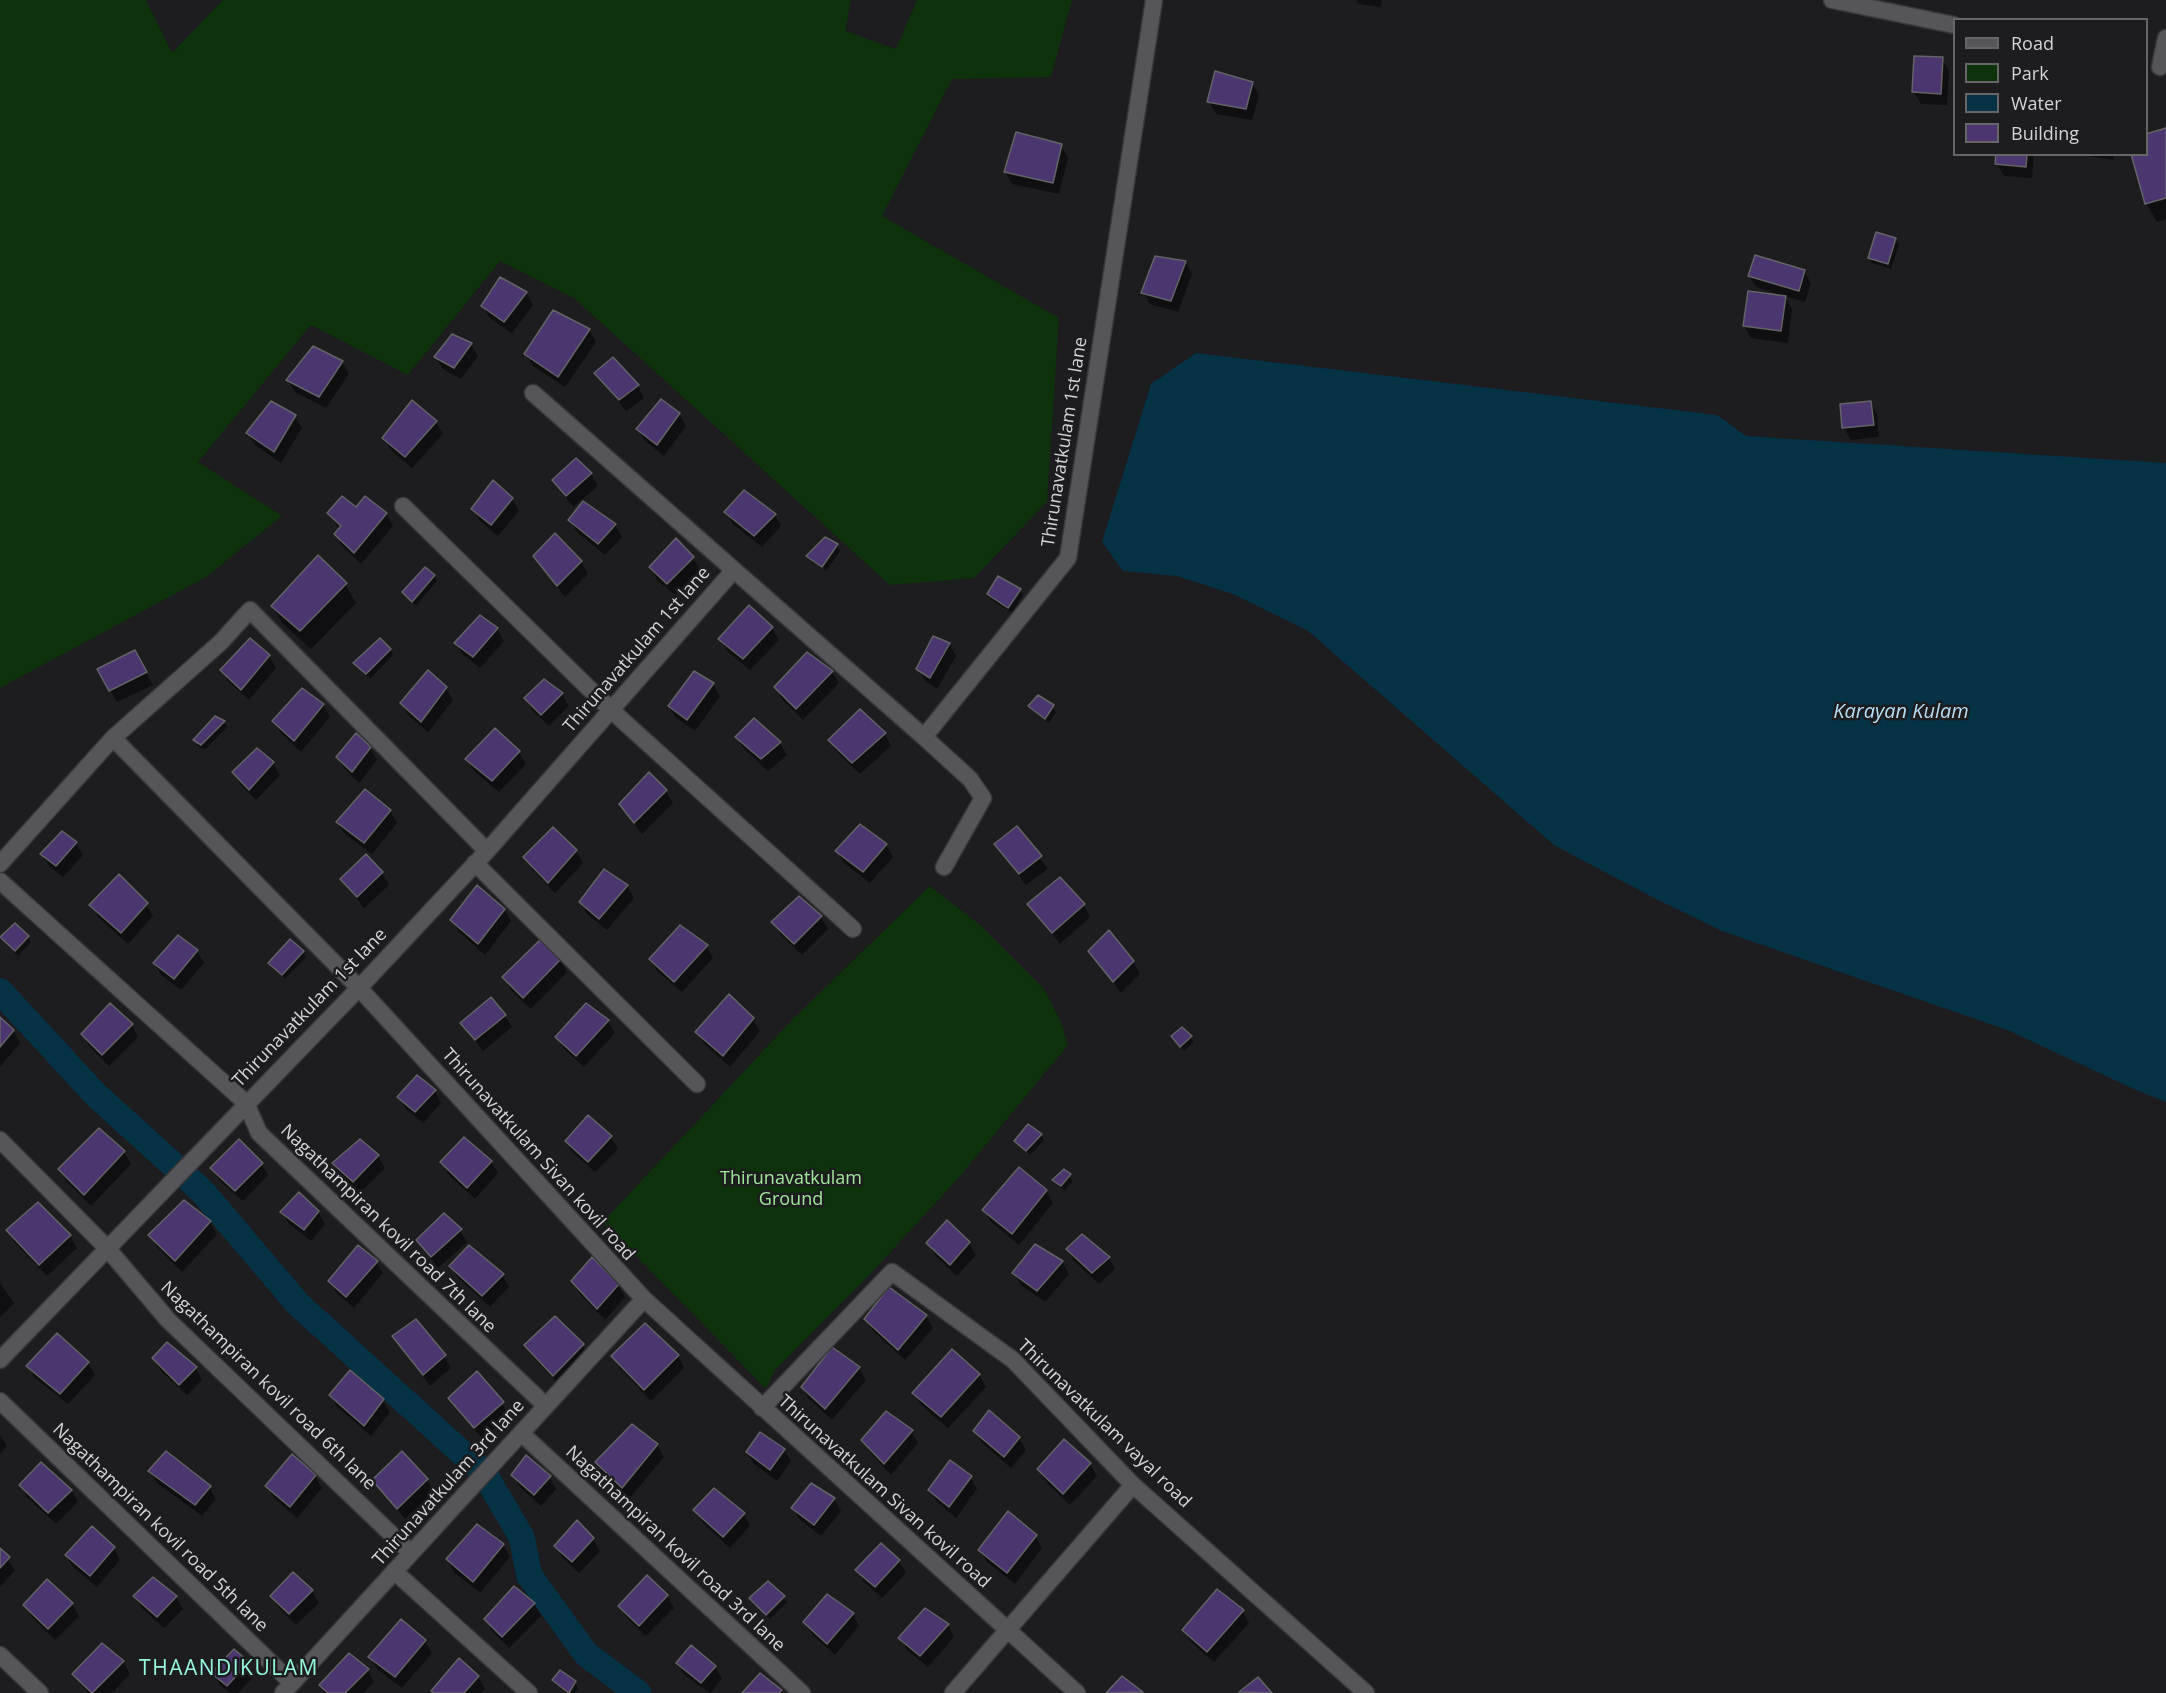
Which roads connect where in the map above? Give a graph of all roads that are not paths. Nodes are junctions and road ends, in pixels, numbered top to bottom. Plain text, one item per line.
1 (1154, 0) edge
2 (1832, 0) edge
3 (1953, 25) edge
4 (2166, 38) edge
5 (2157, 66) edge
6 (533, 393) dead end
7 (403, 506) dead end
8 (734, 570) junction
9 (611, 710) junction
10 (924, 737) junction
11 (113, 738) junction
12 (481, 857) junction
13 (0, 864) edge
14 (944, 867) dead end
15 (0, 881) edge
16 (853, 929) dead end
17 (360, 988) junction
18 (697, 1084) dead end
19 (246, 1103) junction
20 (0, 1140) edge
21 (107, 1248) junction
22 (644, 1299) junction
23 (0, 1360) edge
24 (0, 1401) edge
25 (546, 1406) junction
26 (762, 1408) junction
27 (521, 1433) junction
28 (1133, 1485) junction
29 (411, 1553) junction
30 (394, 1571) junction
31 (1009, 1631) junction
32 (0, 1655) edge
33 (288, 1688) edge
34 (40, 1693) edge
35 (529, 1693) edge
36 (802, 1693) edge
37 (953, 1693) edge
38 (1077, 1693) edge
39 (1366, 1693) edge

1 - 10 street, Thirunavatkulam 1st lane
2 - 3 street
4 - 5 street
6 - 8 street
7 - 9 street
8 - 9 street, Thirunavatkulam 1st lane
8 - 10 street, Thirunavatkulam 1st lane
9 - 12 street, Thirunavatkulam 1st lane
9 - 16 street
10 - 14 street
11 - 12 street
11 - 13 street
11 - 17 street, Thirunavatkulam Sivan kovil road
12 - 17 street, Thirunavatkulam 1st lane
12 - 18 street
15 - 19 street, Nagathampiran kovil road 7th lane
17 - 19 street, Thirunavatkulam 1st lane
17 - 22 street, Thirunavatkulam Sivan kovil road
19 - 21 street, Thirunavatkulam 1st lane
19 - 25 street, Nagathampiran kovil road 7th lane
20 - 21 street, Nagathampiran kovil road 6th lane
21 - 23 street, Thirunavatkulam 1st lane
21 - 29 street, Nagathampiran kovil road 6th lane
22 - 25 street, Thirunavatkulam 3rd lane
22 - 26 street, Thirunavatkulam Sivan kovil road
24 - 33 street, Nagathampiran kovil road 5th lane
25 - 27 street, Thirunavatkulam 3rd lane
26 - 28 street, Thirunavatkulam vayal road
26 - 31 street, Thirunavatkulam Sivan kovil road
27 - 29 street, Thirunavatkulam 3rd lane
27 - 36 street, Nagathampiran kovil road 3rd lane
28 - 31 street
28 - 39 street, Thirunavatkulam vayal road
29 - 30 street, Thirunavatkulam 3rd lane
30 - 33 street, Thirunavatkulam 3rd lane
30 - 35 street
31 - 37 street
31 - 38 street, Thirunavatkulam Sivan kovil road
32 - 34 street

